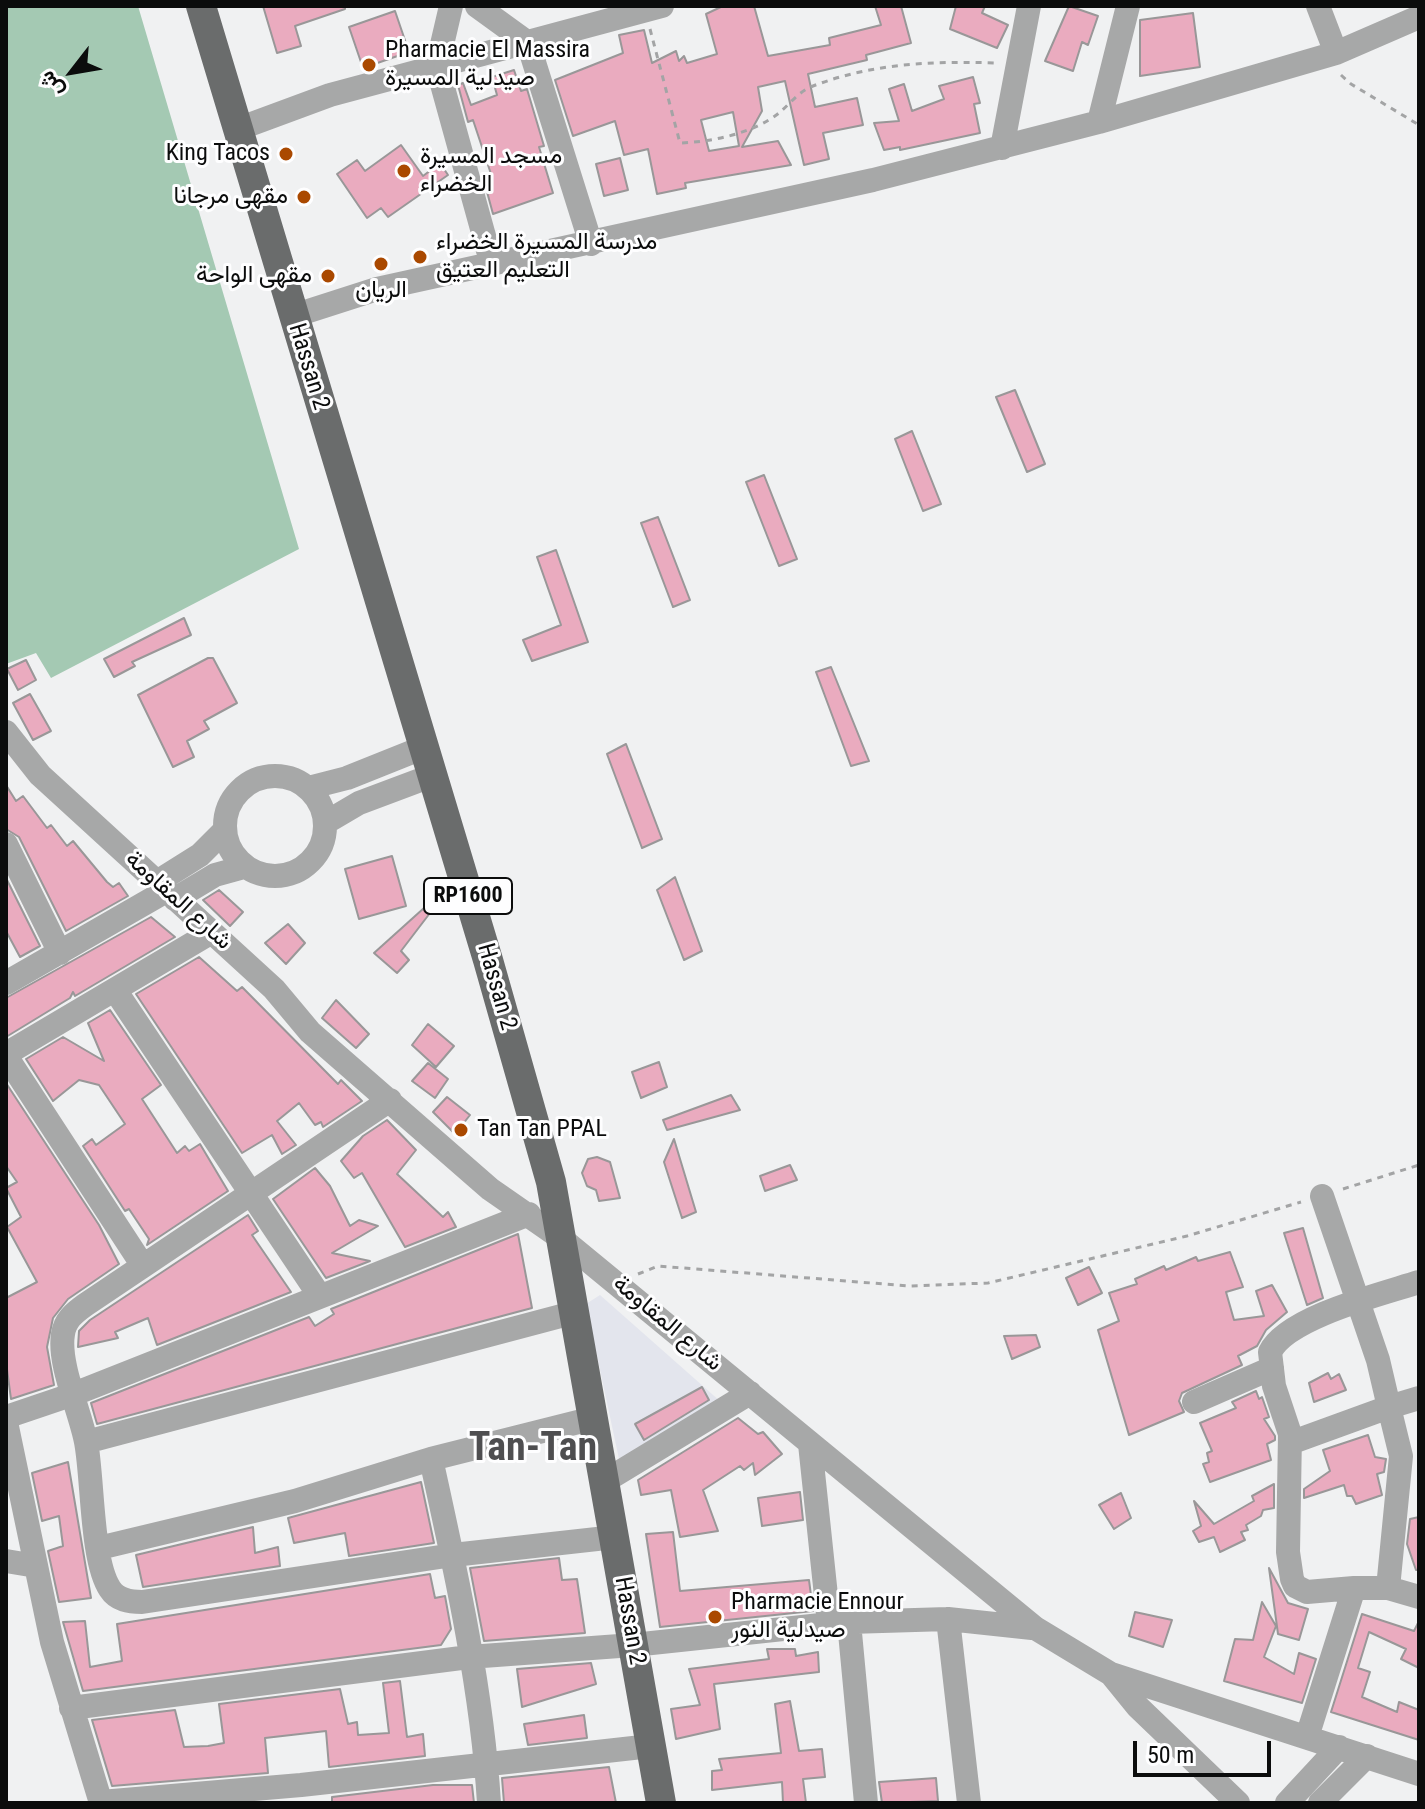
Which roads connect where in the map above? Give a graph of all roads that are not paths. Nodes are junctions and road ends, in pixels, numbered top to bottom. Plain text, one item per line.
1 (201, 6) edge
2 (477, 6) edge
3 (1029, 6) edge
4 (1128, 6) edge
5 (1318, 6) edge
6 (446, 7) edge
7 (660, 8) edge
8 (1419, 17) edge
9 (528, 43) junction
10 (1332, 54) junction
11 (437, 66) junction
12 (1099, 122) junction
13 (238, 129) junction
14 (1002, 148) junction
15 (591, 244) junction
16 (492, 265) junction
17 (293, 316) junction
18 (6, 733) edge
19 (426, 762) junction
20 (308, 788) junction
21 (325, 823) junction
22 (224, 831) junction
23 (6, 844) edge
24 (244, 867) junction
25 (166, 891) junction
26 (212, 932) junction
27 (60, 953) junction
28 (6, 983) edge
29 (115, 990) junction
30 (6, 1055) edge
31 (390, 1100) junction
32 (253, 1193) junction
33 (1322, 1196) road end
34 (529, 1214) junction
35 (562, 1239) junction
36 (143, 1266) junction
37 (1419, 1282) edge
38 (319, 1295) junction
39 (1358, 1301) junction
40 (576, 1312) junction
41 (1272, 1368) junction
42 (750, 1393) junction
43 (74, 1394) junction
44 (1419, 1398) edge
45 (1194, 1402) dead end
46 (1389, 1407) junction
47 (594, 1418) junction
48 (6, 1420) edge
49 (86, 1442) junction
50 (1290, 1443) junction
51 (810, 1444) junction
52 (431, 1459) junction
53 (605, 1481) junction
54 (1408, 1503) edge
55 (615, 1537) junction
56 (99, 1548) junction
57 (453, 1555) junction
58 (6, 1561) edge
59 (36, 1566) junction
60 (1354, 1588) junction
61 (1388, 1588) junction
62 (1419, 1597) edge
63 (948, 1619) junction
64 (839, 1623) junction
65 (1035, 1628) junction
66 (633, 1645) junction
67 (469, 1657) junction
68 (1111, 1674) junction
69 (71, 1708) junction
70 (1307, 1737) junction
71 (651, 1746) junction
72 (1339, 1747) junction
73 (1367, 1756) junction
74 (487, 1765) junction
75 (1419, 1774) edge
76 (101, 1802) edge
77 (489, 1803) edge
78 (661, 1803) edge
79 (866, 1803) edge
80 (969, 1803) edge
81 (1238, 1803) edge
82 (1287, 1803) edge
83 (1320, 1803) edge

1 - 13 main road, Hassan 2 / RP1600
2 - 9 street
3 - 14 street
4 - 12 street
5 - 10 street
6 - 11 street
7 - 9 street
8 - 10 street
9 - 11 street
9 - 15 street
10 - 12 street
11 - 13 street
11 - 16 street
12 - 14 street
13 - 17 main road, Hassan 2 / RP1600
14 - 15 street
15 - 16 street
16 - 17 street
17 - 19 main road, Hassan 2 / RP1600
18 - 25 street, شارع المقاومة
19 - 20 street
19 - 21 street
19 - 35 main road, Hassan 2 / RP1600
20 - 21 street
20 - 22 street
21 - 24 street
22 - 24 street
22 - 25 street
23 - 27 street
24 - 25 street
25 - 26 street, شارع المقاومة
25 - 27 street
26 - 29 street
26 - 31 street, شارع المقاومة
27 - 28 street
29 - 30 street
29 - 32 street
30 - 36 street
31 - 32 street
31 - 34 street, شارع المقاومة
32 - 36 street
32 - 38 street
33 - 39 street
34 - 35 street, شارع المقاومة
34 - 38 street
35 - 40 main road, Hassan 2 / RP1600
35 - 42 street, شارع المقاومة
36 - 43 street
37 - 39 street
38 - 43 street
39 - 41 street
39 - 46 street
40 - 47 main road, Hassan 2 / RP1600
40 - 49 street
41 - 45 street
41 - 50 street
42 - 51 street, شارع المقاومة
42 - 53 street
43 - 48 street
43 - 49 street
44 - 46 street
46 - 50 street
46 - 54 street
47 - 52 street
47 - 53 main road, Hassan 2 / RP1600
48 - 59 street
49 - 56 street
50 - 60 street
51 - 64 street
51 - 65 street, شارع المقاومة
52 - 56 street
52 - 57 street
53 - 55 main road, Hassan 2 / RP1600
54 - 61 street
55 - 57 street
55 - 66 main road, Hassan 2 / RP1600
56 - 57 street
57 - 67 street
58 - 59 street
59 - 69 street
60 - 61 street
60 - 70 street
61 - 62 street
63 - 64 street
63 - 65 street
63 - 80 street
64 - 66 street
64 - 79 street
65 - 68 street, شارع المقاومة
66 - 67 street
66 - 71 main road, Hassan 2 / RP1600
67 - 69 street
67 - 74 street
68 - 70 street, شارع المقاومة
68 - 81 street
69 - 76 street
70 - 72 street, شارع المقاومة
71 - 74 street
71 - 78 main road, Hassan 2 / RP1600
72 - 73 street, شارع المقاومة
72 - 82 street
73 - 75 street, شارع المقاومة
73 - 83 street
74 - 76 street
74 - 77 street

